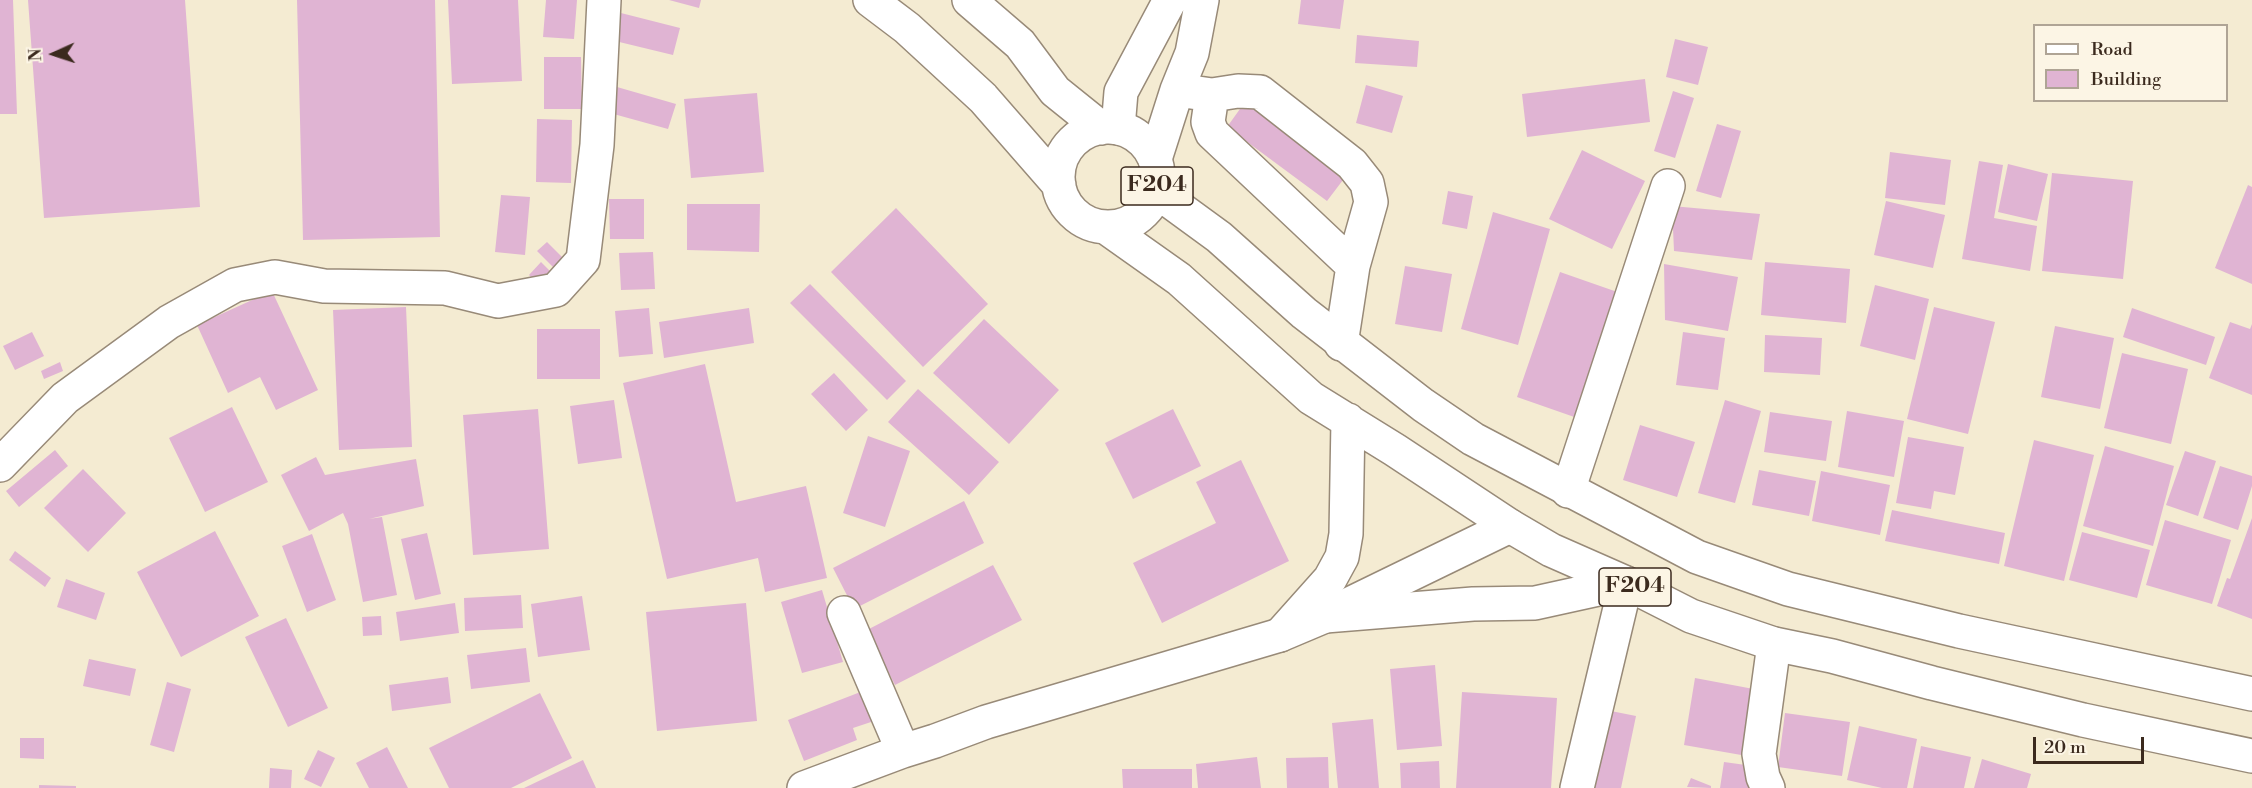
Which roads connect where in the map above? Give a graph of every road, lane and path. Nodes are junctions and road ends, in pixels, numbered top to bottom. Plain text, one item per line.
1 (604, 0) edge
2 (870, 0) edge
3 (969, 0) edge
4 (1170, 0) edge
5 (1202, 0) edge
6 (1178, 90) junction
7 (1212, 95) junction
8 (1109, 128) junction
9 (1155, 159) junction
10 (1059, 185) junction
11 (1668, 186) dead end
12 (1156, 191) junction
13 (1107, 228) junction
14 (1353, 266) junction
15 (1341, 344) junction
16 (1348, 420) junction
17 (0, 465) edge
18 (1568, 491) junction
19 (1510, 526) junction
20 (1626, 583) junction
21 (844, 613) dead end
22 (1325, 616) junction
23 (1280, 635) junction
24 (1774, 644) junction
25 (2252, 694) edge
26 (903, 750) junction
27 (2252, 756) edge
28 (804, 788) edge
29 (1576, 788) edge
30 (1768, 788) edge

1 - 17 main road
2 - 10 main road, F204
3 - 8 main road, F204
4 - 8 main road
5 - 6 main road
6 - 7 main road
6 - 9 main road
7 - 14 main road
7 - 14 main road
8 - 9 main road, F204
8 - 10 main road
9 - 12 main road, F204
10 - 13 main road, F204
11 - 18 main road
12 - 13 main road, F204
12 - 15 main road, F204
13 - 16 main road, F204
14 - 15 main road
15 - 18 main road, F204
16 - 19 main road, F204
16 - 23 main road
18 - 25 main road, F204
19 - 20 main road, F204
19 - 22 main road
20 - 22 main road
20 - 24 main road, F204
20 - 29 main road
21 - 26 main road
22 - 23 main road
23 - 26 main road
24 - 27 main road, F204
24 - 30 main road
26 - 28 main road

